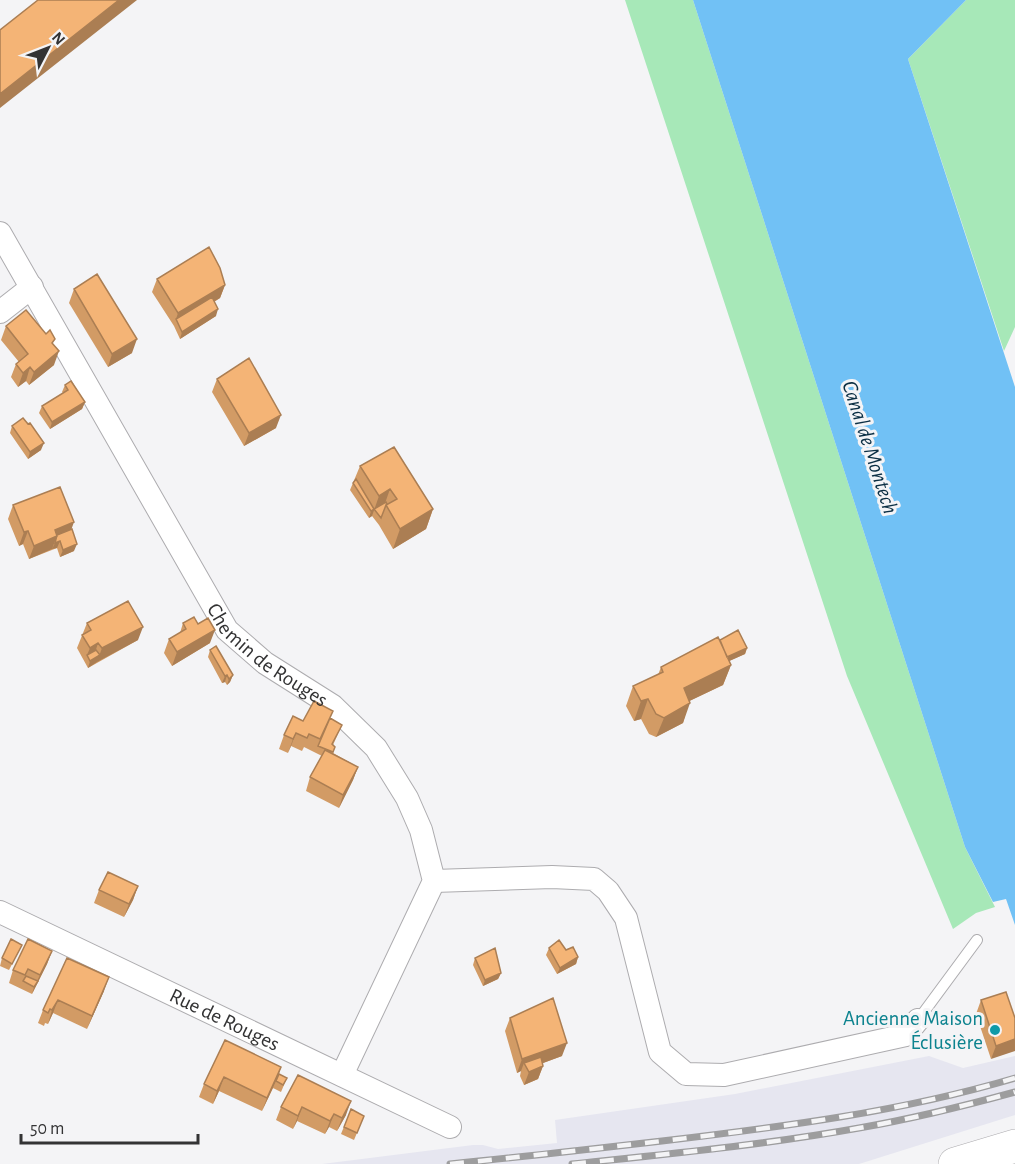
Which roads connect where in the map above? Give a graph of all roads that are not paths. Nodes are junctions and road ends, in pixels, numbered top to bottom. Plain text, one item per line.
1 (0, 233) edge
2 (32, 287) junction
3 (0, 312) edge
4 (434, 881) junction
5 (0, 912) edge
6 (977, 940) dead end
7 (918, 1020) joint
8 (342, 1075) junction
9 (450, 1127) dead end
10 (1002, 1154) edge
11 (955, 1164) edge

1 - 2 street, Chemin de Rouges
2 - 3 street
2 - 4 street, Chemin de Rouges
4 - 7 street
4 - 8 street
5 - 8 street, Rue de Rouges
6 - 7 lane
8 - 9 street, Rue de Rouges
10 - 11 main road

